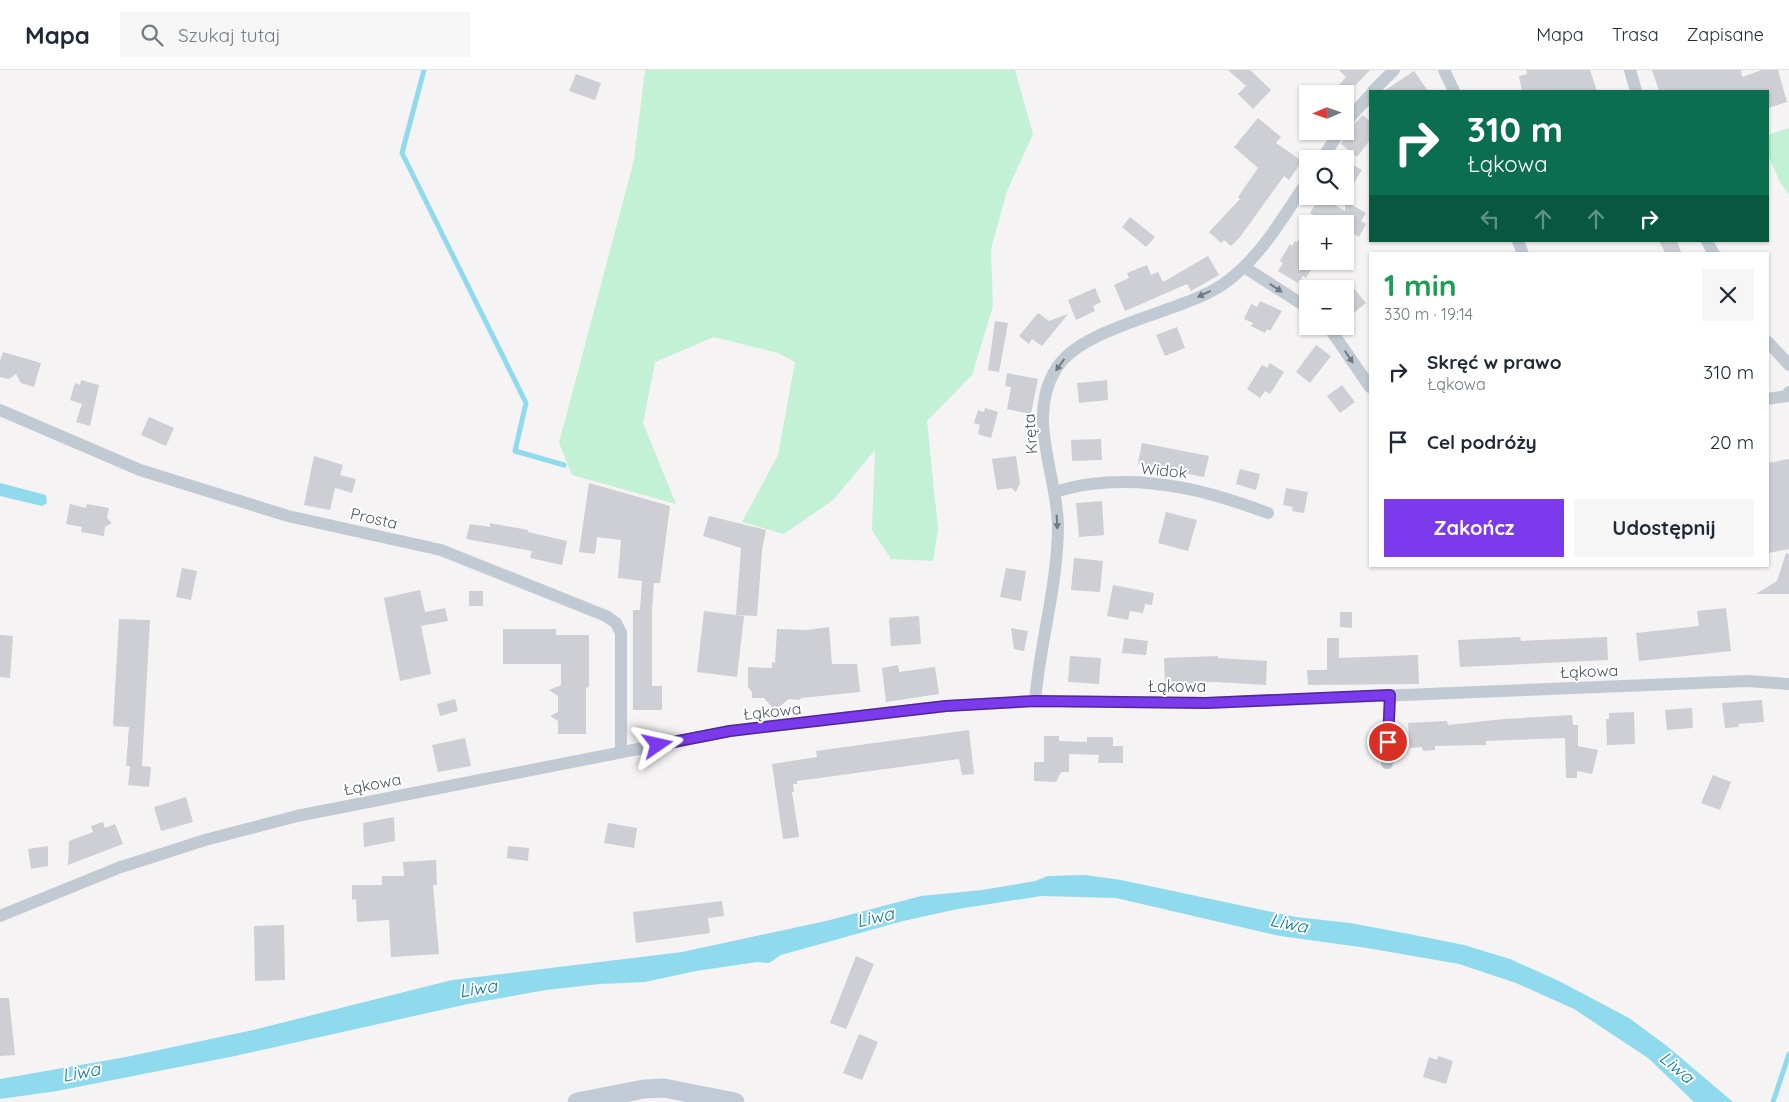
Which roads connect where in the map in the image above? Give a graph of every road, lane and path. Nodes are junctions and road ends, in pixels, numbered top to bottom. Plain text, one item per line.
1 (1394, 70) edge
2 (1444, 70) edge
3 (1630, 70) edge
4 (1374, 90) edge
5 (1454, 90) edge
6 (1636, 90) edge
7 (1369, 96) edge
8 (1354, 113) edge
9 (1299, 194) edge
10 (1244, 267) junction
11 (1299, 302) edge
12 (1334, 335) edge
13 (1769, 343) edge
14 (1789, 365) edge
15 (1369, 386) edge
16 (1789, 392) edge
17 (1769, 399) edge
18 (0, 410) edge
19 (1054, 492) junction
20 (1268, 513) dead end
21 (1789, 684) edge
22 (1390, 695) junction
23 (1035, 701) junction
24 (621, 752) junction
25 (1387, 763) dead end
26 (0, 916) edge
27 (577, 1102) edge
28 (735, 1102) edge

1 - 4 street
2 - 5 street
3 - 6 street
7 - 8 street
9 - 10 street, Kręta
10 -> 11 street
10 -> 19 street, Kręta
12 -> 15 street
13 - 14 street
16 - 17 street
18 - 24 street, Prosta
19 - 20 street, Widok
19 -> 23 street, Kręta
21 - 22 street, Łąkowa
22 - 23 street, Łąkowa
22 - 25 street
23 - 24 street, Łąkowa
24 - 26 street, Łąkowa
27 - 28 street

